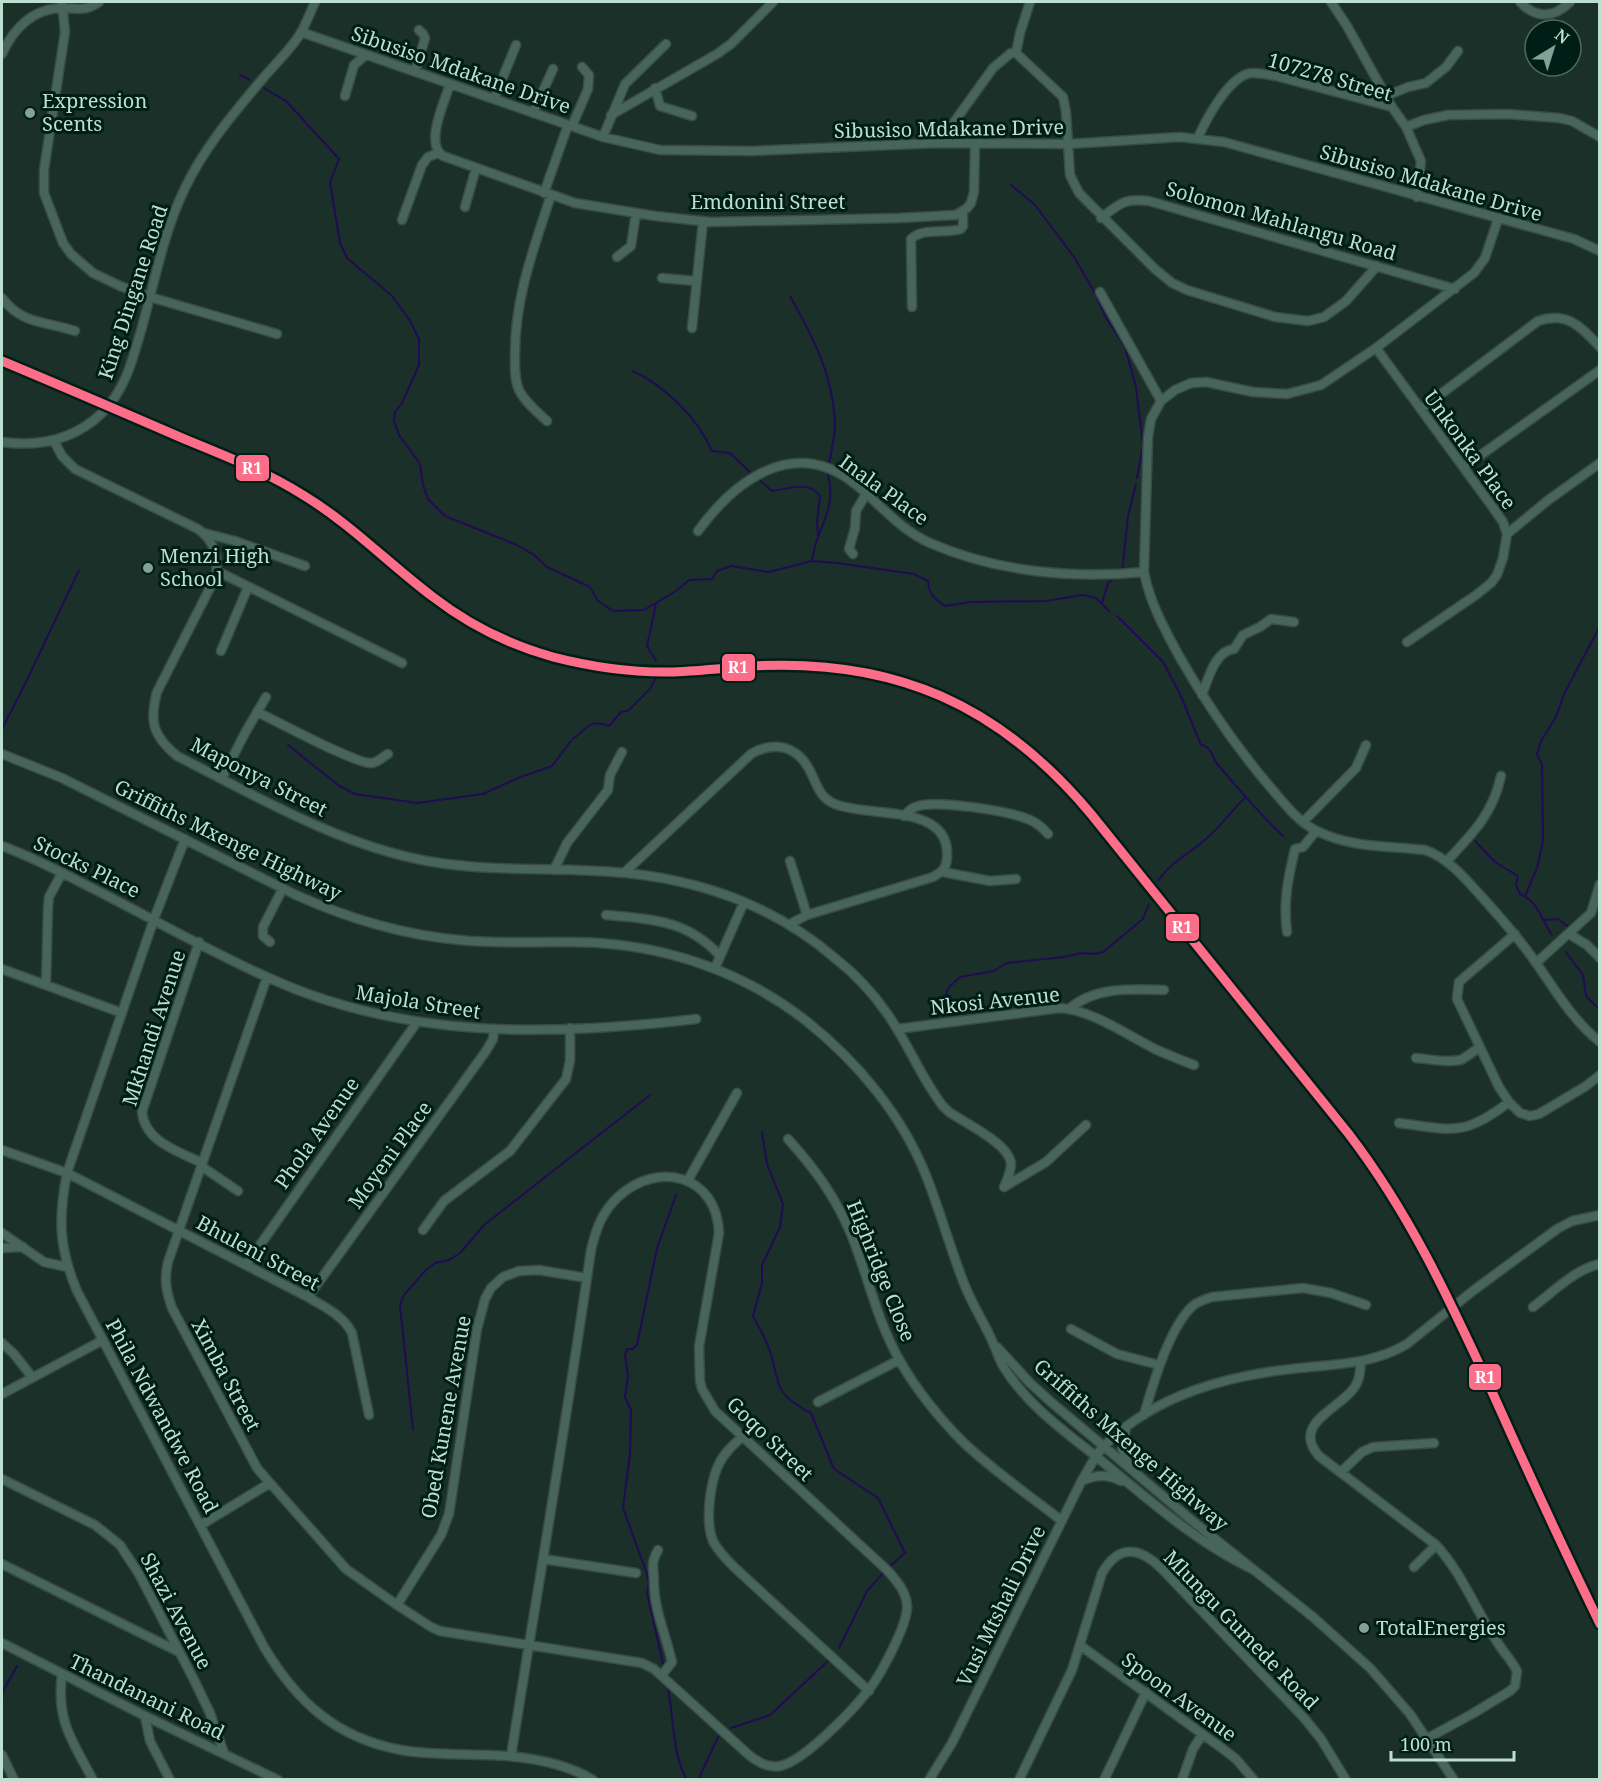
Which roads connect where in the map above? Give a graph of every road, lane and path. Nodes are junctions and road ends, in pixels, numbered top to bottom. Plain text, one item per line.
1 (99, 2) edge
2 (315, 2) edge
3 (773, 2) edge
4 (1030, 2) edge
5 (1331, 2) edge
6 (1520, 2) edge
7 (1570, 2) edge
8 (63, 5) edge
9 (418, 30) dead end
10 (301, 32) junction
11 (666, 44) dead end
12 (516, 45) dead end
13 (1458, 51) dead end
14 (2, 54) edge
15 (1016, 54) junction
16 (366, 55) junction
17 (582, 67) dead end
18 (553, 69) dead end
19 (415, 72) junction
20 (450, 84) junction
21 (655, 88) junction
22 (345, 96) dead end
23 (1386, 96) junction
24 (494, 99) junction
25 (1392, 107) junction
26 (533, 113) junction
27 (611, 115) junction
28 (692, 116) dead end
29 (570, 125) junction
30 (1406, 127) junction
31 (1599, 136) edge
32 (603, 137) junction
33 (1198, 138) junction
34 (1068, 142) junction
35 (939, 143) junction
36 (975, 143) junction
37 (438, 153) junction
38 (476, 168) junction
39 (547, 194) junction
40 (1417, 197) junction
41 (465, 207) dead end
42 (963, 212) junction
43 (636, 213) junction
44 (1101, 218) junction
45 (1498, 219) junction
46 (402, 220) dead end
47 (704, 222) junction
48 (1599, 251) edge
49 (617, 257) dead end
50 (1377, 266) junction
51 (662, 278) dead end
52 (696, 281) junction
53 (1455, 289) junction
54 (1101, 292) dead end
55 (150, 297) junction
56 (2, 298) edge
57 (912, 307) dead end
58 (692, 328) dead end
59 (75, 331) dead end
60 (278, 334) dead end
61 (1376, 348) junction
62 (1599, 348) edge
63 (1599, 370) edge
64 (1161, 401) junction
65 (1421, 409) junction
66 (546, 421) dead end
67 (54, 441) junction
68 (2, 442) edge
69 (1599, 463) edge
70 (1464, 467) junction
71 (866, 494) junction
72 (698, 531) dead end
73 (204, 533) junction
74 (1507, 534) junction
75 (853, 554) dead end
76 (305, 566) dead end
77 (217, 571) junction
78 (1144, 572) junction
79 (248, 586) junction
80 (1294, 622) dead end
81 (1407, 642) dead end
82 (221, 651) dead end
83 (402, 663) dead end
84 (1202, 695) junction
85 (266, 697) dead end
86 (257, 712) junction
87 (1366, 745) dead end
88 (622, 752) dead end
89 (2, 754) edge
90 (388, 754) dead end
91 (1501, 776) dead end
92 (222, 778) junction
93 (904, 816) junction
94 (1303, 822) junction
95 (1316, 831) junction
96 (1048, 834) dead end
97 (185, 839) junction
98 (3, 846) edge
99 (790, 861) dead end
100 (1447, 861) junction
101 (554, 870) junction
102 (625, 872) junction
103 (943, 872) junction
104 (62, 873) junction
105 (1016, 879) dead end
106 (1599, 884) edge
107 (283, 888) junction
108 (744, 902) junction
109 (606, 915) dead end
110 (807, 915) junction
111 (154, 919) junction
112 (790, 924) junction
113 (1287, 932) dead end
114 (1515, 934) junction
115 (1569, 934) junction
116 (199, 942) junction
117 (270, 942) dead end
118 (720, 956) junction
119 (1599, 958) edge
120 (1536, 963) junction
121 (715, 968) junction
122 (2, 969) edge
123 (267, 977) junction
124 (46, 984) junction
125 (1164, 990) dead end
126 (1069, 1009) junction
127 (122, 1013) junction
128 (696, 1019) dead end
129 (417, 1022) junction
130 (570, 1028) junction
131 (897, 1029) junction
132 (494, 1030) junction
133 (1599, 1042) edge
134 (1480, 1048) junction
135 (1416, 1058) dead end
136 (1194, 1065) dead end
137 (1599, 1075) edge
138 (737, 1093) dead end
139 (1509, 1102) junction
140 (1399, 1123) dead end
141 (1086, 1125) dead end
142 (788, 1139) dead end
143 (2, 1150) edge
144 (201, 1164) junction
145 (68, 1173) junction
146 (688, 1180) junction
147 (238, 1191) dead end
148 (1599, 1215) edge
149 (179, 1230) junction
150 (423, 1230) dead end
151 (2, 1233) edge
152 (24, 1247) junction
153 (2, 1248) edge
154 (1599, 1264) edge
155 (246, 1265) junction
156 (67, 1267) junction
157 (587, 1278) junction
158 (308, 1297) junction
159 (1366, 1305) dead end
160 (1533, 1307) dead end
161 (1071, 1329) dead end
162 (103, 1340) junction
163 (993, 1342) junction
164 (2, 1343) edge
165 (899, 1360) junction
166 (1361, 1361) junction
167 (1159, 1365) junction
168 (32, 1377) junction
169 (2, 1394) edge
170 (818, 1402) dead end
171 (369, 1415) dead end
172 (1144, 1415) junction
173 (1126, 1428) junction
174 (742, 1437) junction
175 (1434, 1443) dead end
176 (1104, 1447) junction
177 (1096, 1456) junction
178 (1129, 1468) junction
179 (1341, 1473) junction
180 (2, 1479) edge
181 (1081, 1482) junction
182 (270, 1483) junction
183 (1135, 1489) junction
184 (1062, 1521) junction
185 (201, 1525) junction
186 (1436, 1545) junction
187 (658, 1550) dead end
188 (543, 1559) junction
189 (2, 1564) edge
190 (1414, 1567) dead end
191 (1252, 1569) junction
192 (636, 1573) dead end
193 (397, 1605) junction
194 (2, 1643) edge
195 (529, 1645) junction
196 (1081, 1646) junction
197 (178, 1652) junction
198 (62, 1674) junction
199 (662, 1675) junction
200 (869, 1691) junction
201 (1146, 1692) junction
202 (145, 1716) junction
203 (1202, 1735) junction
204 (1428, 1738) junction
205 (225, 1753) junction
206 (2, 1755) edge
207 (511, 1756) junction
208 (14, 1779) edge
209 (93, 1779) edge
210 (170, 1779) edge
211 (278, 1779) edge
212 (593, 1779) edge
213 (929, 1779) edge
214 (1019, 1779) edge
215 (1104, 1779) edge
216 (1182, 1779) edge
217 (1254, 1779) edge
218 (1346, 1779) edge
219 (1454, 1779) edge

1 - 8 street
2 - 10 street, King Dingane Road
3 - 21 street
4 - 15 street
5 - 23 street
6 - 7 street
8 - 14 street
8 - 55 street
9 - 19 street
10 - 16 street, Sibusiso Mdakane Drive
10 - 55 street, King Dingane Road
11 - 27 street
12 - 24 street
13 - 23 street
15 - 34 street
15 - 35 street
16 - 19 street, Sibusiso Mdakane Drive
16 - 22 street
17 - 29 street
18 - 26 street
19 - 20 street, Sibusiso Mdakane Drive
20 - 24 street, Sibusiso Mdakane Drive
20 - 37 street
21 - 27 street
21 - 28 street
23 - 25 street
24 - 26 street, Sibusiso Mdakane Drive
25 - 30 street, 107278 Street
25 - 33 street, 107278 Street
26 - 29 street, Sibusiso Mdakane Drive
27 - 32 street
29 - 32 street, Sibusiso Mdakane Drive
29 - 39 street
30 - 31 street
30 - 40 street, 107278 Street
32 - 35 street, Sibusiso Mdakane Drive
33 - 34 street, Sibusiso Mdakane Drive
33 - 40 street, Sibusiso Mdakane Drive
34 - 36 street, Sibusiso Mdakane Drive
34 - 44 street
35 - 36 street, Sibusiso Mdakane Drive
36 - 42 street
37 - 38 street, Emdonini Street
37 - 46 street
38 - 39 street, Emdonini Street
38 - 41 street
39 - 43 street, Emdonini Street
39 - 66 street
40 - 45 street, Sibusiso Mdakane Drive
42 - 47 street, Emdonini Street
42 - 57 street
43 - 47 street, Emdonini Street
43 - 49 street
44 - 50 street, Solomon Mahlangu Road
44 - 50 street
45 - 48 street, Sibusiso Mdakane Drive
45 - 53 street
47 - 52 street
50 - 53 street, Solomon Mahlangu Road
51 - 52 street
52 - 58 street
53 - 61 street
54 - 64 street
55 - 60 street
55 - 67 street, King Dingane Road
56 - 59 street
61 - 64 street
61 - 65 street, Unkonka Place
62 - 65 street
63 - 70 street
64 - 78 street
65 - 70 street, Unkonka Place
67 - 68 street, King Dingane Road
67 - 73 street
69 - 74 street
70 - 74 street, Unkonka Place
71 - 72 street, Inala Place
71 - 75 street
71 - 78 street, Inala Place
73 - 76 street
73 - 77 street
74 - 81 street, Unkonka Place
77 - 79 street
77 - 92 street, Maponya Street
78 - 84 street
79 - 82 street
79 - 83 street
80 - 84 street
84 - 94 street
85 - 86 street
86 - 90 street
86 - 92 street
87 - 94 street
88 - 101 street
89 - 97 street, Griffiths Mxenge Highway
91 - 100 street
92 - 101 street, Maponya Street
93 - 96 street
93 - 102 street
93 - 103 street
94 - 95 street
95 - 100 street
95 - 113 street
97 - 107 street, Griffiths Mxenge Highway
97 - 111 street, Phila Ndwandwe Road
98 - 104 street, Stocks Place
99 - 110 street
100 - 114 street
101 - 102 street, Maponya Street
102 - 108 street, Maponya Street
103 - 105 street
103 - 110 street
104 - 111 street, Stocks Place
104 - 124 street
106 - 115 street
107 - 117 street
107 - 121 street, Griffiths Mxenge Highway
108 - 112 street, Maponya Street
108 - 118 street
109 - 118 street
110 - 112 street
111 - 116 street, Majola Street
111 - 127 street, Phila Ndwandwe Road
112 - 131 street, Maponya Street
114 - 120 street
114 - 134 street
115 - 119 street
115 - 120 street
116 - 123 street, Majola Street
116 - 144 street, Mkhandi Avenue
118 - 121 street
120 - 133 street
121 - 163 street, Griffiths Mxenge Highway
122 - 124 street
123 - 129 street, Majola Street
123 - 144 street, Ximba Street
124 - 127 street
125 - 126 street
126 - 131 street, Nkosi Avenue
126 - 136 street, Nkosi Avenue
127 - 145 street, Phila Ndwandwe Road
128 - 130 street, Majola Street
129 - 132 street, Majola Street
129 - 155 street, Phola Avenue
130 - 132 street, Majola Street
130 - 150 street
131 - 141 street, Maponya Street
132 - 158 street, Moyeni Place
134 - 135 street
134 - 139 street
137 - 139 street
138 - 146 street
139 - 140 street
142 - 165 street, Highridge Close
143 - 145 street, Bhuleni Street
144 - 147 street, Mkhandi Avenue
144 - 149 street, Ximba Street
145 - 149 street, Bhuleni Street
145 - 156 street, Phila Ndwandwe Road
146 - 157 street
146 - 174 street, Goqo Street
148 - 166 street, Vusi Mtshali Drive
149 - 155 street, Bhuleni Street
149 - 182 street, Ximba Street
151 - 152 street
152 - 153 street
152 - 156 street
154 - 160 street
155 - 158 street, Bhuleni Street
156 - 162 street, Phila Ndwandwe Road
157 - 188 street
157 - 193 street, Obed Kunene Avenue
158 - 171 street, Bhuleni Street
159 - 167 street
161 - 167 street
162 - 168 street
162 - 185 street, Phila Ndwandwe Road
163 - 176 street, Griffiths Mxenge Highway
163 - 177 street, Griffiths Mxenge Highway
164 - 168 street
165 - 170 street, Highridge Close
165 - 184 street, Highridge Close
166 - 172 street, Vusi Mtshali Drive
166 - 179 street
167 - 172 street
168 - 169 street
172 - 173 street, Vusi Mtshali Drive
173 - 176 street, Vusi Mtshali Drive
173 - 178 street
174 - 200 street
174 - 200 street, Goqo Street
175 - 179 street
176 - 177 street, Vusi Mtshali Drive
176 - 178 street, Griffiths Mxenge Highway
177 - 181 street, Vusi Mtshali Drive
177 - 183 street, Griffiths Mxenge Highway
178 - 191 street, Griffiths Mxenge Highway
179 - 186 street
180 - 197 street, Shazi Avenue
181 - 183 street
181 - 184 street, Vusi Mtshali Drive
182 - 185 street
182 - 193 street, Ximba Street
183 - 191 street, Griffiths Mxenge Highway
184 - 213 street, Vusi Mtshali Drive
185 - 207 street, Phila Ndwandwe Road
186 - 190 street
186 - 204 street
187 - 199 street
188 - 192 street
188 - 195 street
189 - 197 street
191 - 204 street, Griffiths Mxenge Highway
193 - 195 street, Ximba Street
194 - 198 street, Thandanani Road
195 - 199 street, Goqo Street
195 - 207 street
196 - 201 street, Spoon Avenue
196 - 214 street, Mlungu Gumede Road
196 - 218 street, Mlungu Gumede Road
197 - 205 street, Shazi Avenue
198 - 202 street, Thandanani Road
198 - 209 street
199 - 200 street, Goqo Street
201 - 203 street, Spoon Avenue
201 - 215 street
202 - 205 street, Thandanani Road
202 - 210 street
203 - 216 street
203 - 217 street, Spoon Avenue
204 - 219 street, Griffiths Mxenge Highway
205 - 211 street, Thandanani Road
206 - 208 street
207 - 212 street, Phila Ndwandwe Road

